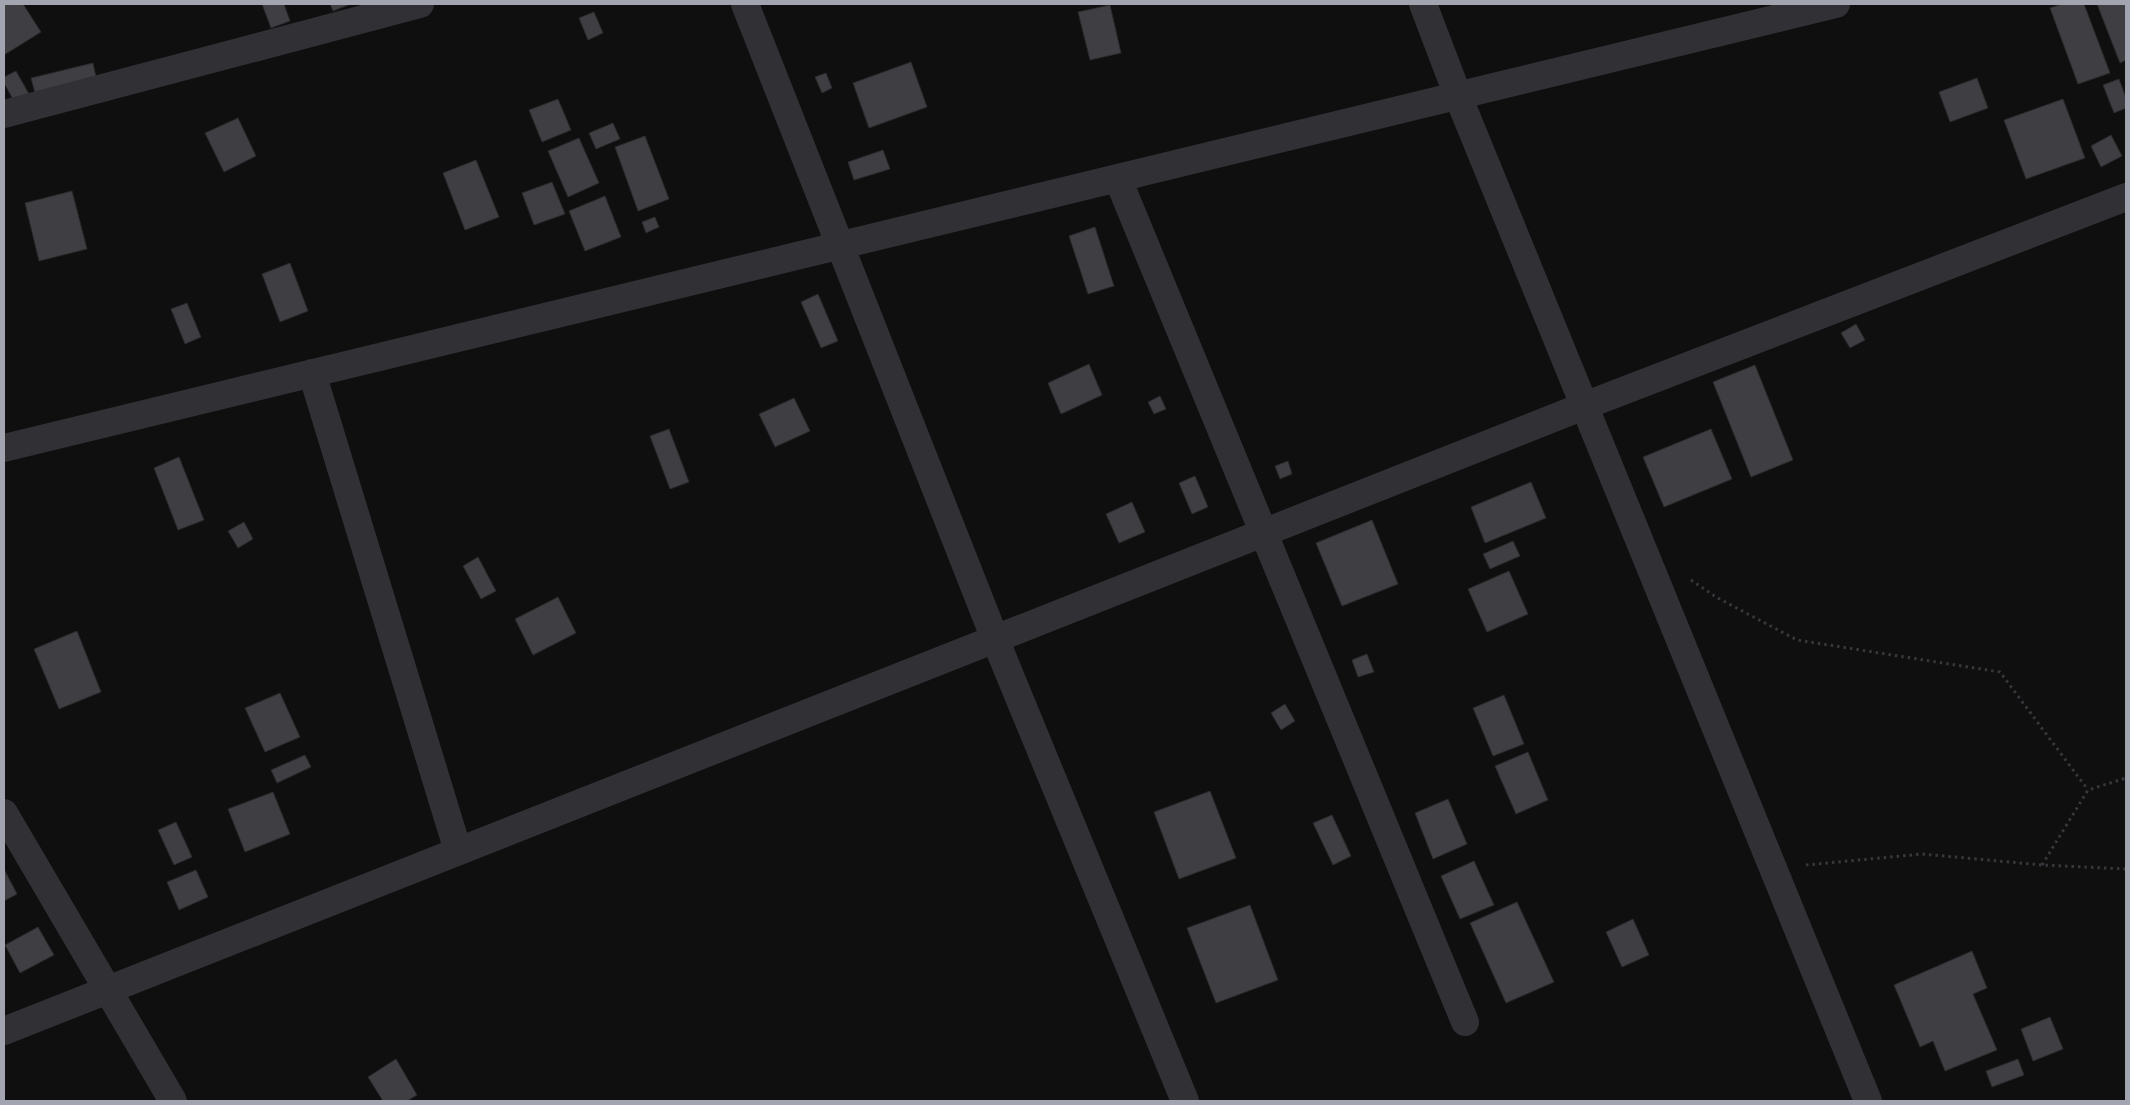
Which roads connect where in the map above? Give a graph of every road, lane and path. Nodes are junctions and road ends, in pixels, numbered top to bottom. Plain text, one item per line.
1 (420, 4) edge
2 (745, 4) edge
3 (1424, 4) edge
4 (1836, 4) edge
5 (1787, 9) edge
6 (1458, 96) junction
7 (4, 114) edge
8 (1118, 179) junction
9 (2126, 197) edge
10 (840, 245) junction
11 (312, 373) junction
12 (1584, 406) junction
13 (4, 448) edge
14 (1264, 533) junction
15 (1683, 575) dead end
16 (995, 639) junction
17 (2126, 778) edge
18 (2088, 790) junction
19 (4, 813) edge
20 (458, 851) junction
21 (2042, 865) junction
22 (1773, 869) junction
23 (2126, 869) edge
24 (107, 990) junction
25 (1465, 1022) dead end
26 (4, 1031) edge
27 (173, 1101) edge
28 (1185, 1101) edge
29 (1868, 1101) edge

1 - 7 street
2 - 10 street
3 - 6 street
4 - 5 street
5 - 6 street
6 - 8 street
6 - 12 street
8 - 10 street
8 - 14 street
9 - 12 street
10 - 11 street
10 - 16 street
11 - 13 street
11 - 20 street
12 - 14 street
12 - 22 street
14 - 16 street
14 - 25 street
15 - 18 path
16 - 20 street
16 - 28 street
17 - 18 path
18 - 21 path
19 - 24 street
20 - 24 street
21 - 22 path
21 - 23 path
22 - 29 street
24 - 26 street
24 - 27 street

